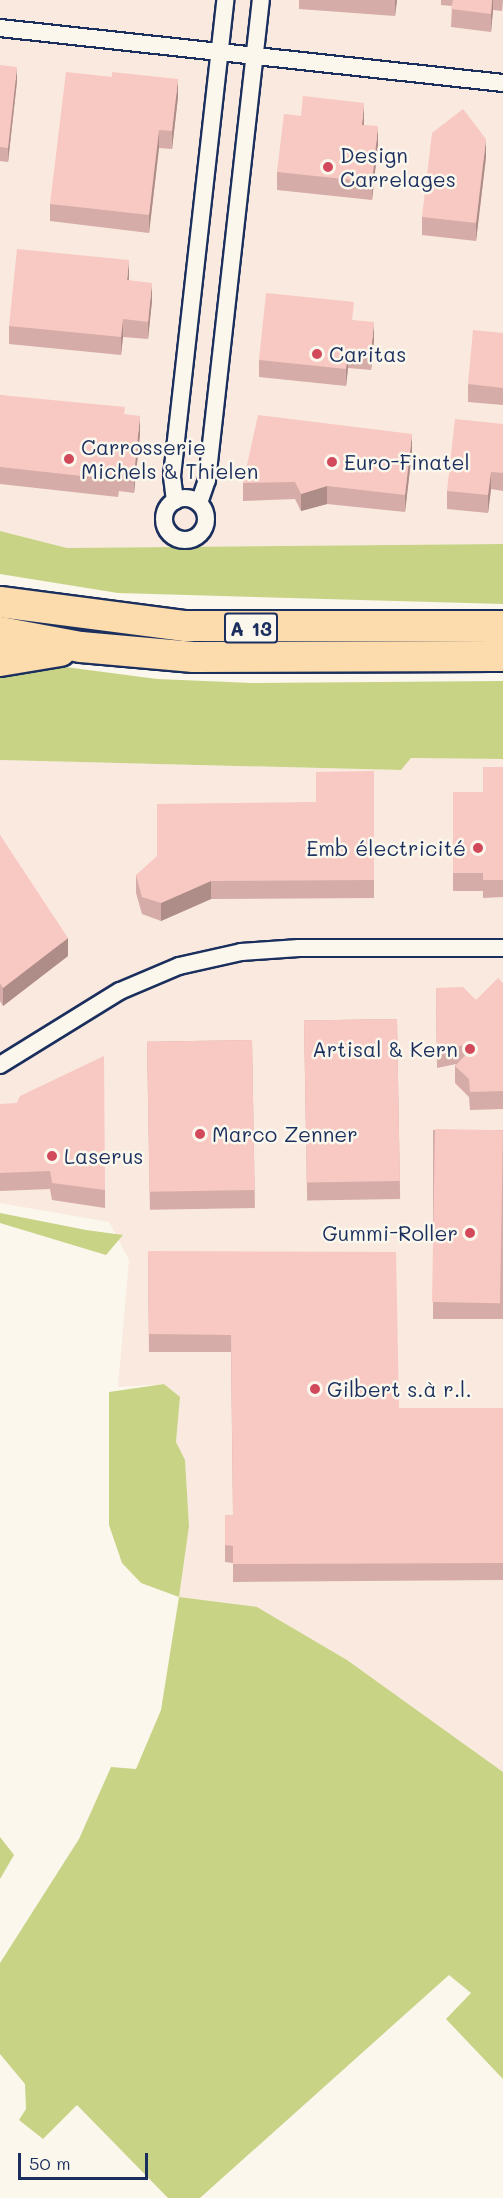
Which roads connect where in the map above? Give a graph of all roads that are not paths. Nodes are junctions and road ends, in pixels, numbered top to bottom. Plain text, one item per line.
1 (225, 0) edge
2 (261, 0) edge
3 (0, 28) edge
4 (219, 52) junction
5 (255, 55) junction
6 (503, 83) edge
7 (175, 501) junction
8 (199, 503) junction
9 (0, 602) edge
10 (503, 626) edge
11 (0, 632) edge
12 (81, 647) junction
13 (503, 656) edge
14 (0, 661) edge
15 (503, 948) edge
16 (0, 1065) edge

1 - 4 street
2 - 5 street
3 - 4 street
4 - 5 street
4 - 7 street
5 - 6 street
5 - 8 street
7 - 8 street
7 - 8 street
9 - 10 highway, A 13
11 - 12 highway, A 13
12 - 13 highway, A 13
12 - 14 highway, A 13
15 - 16 street

